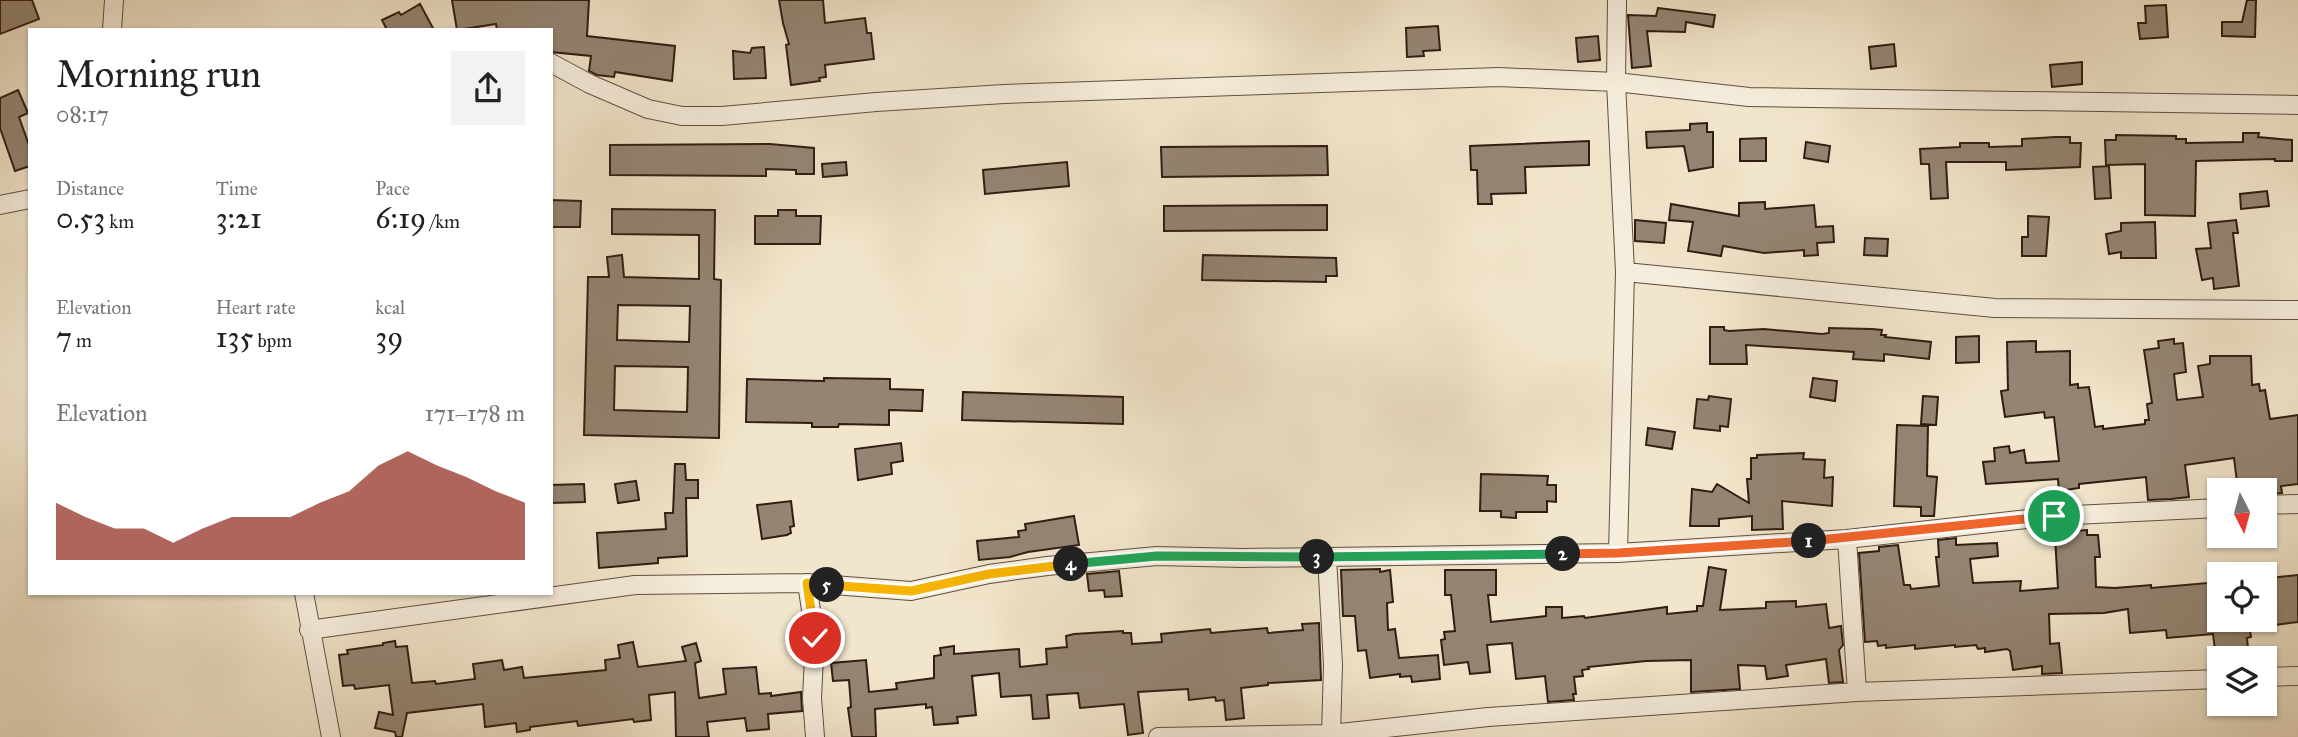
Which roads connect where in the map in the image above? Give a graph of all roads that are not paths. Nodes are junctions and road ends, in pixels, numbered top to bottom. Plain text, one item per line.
1 (114, 0) edge
2 (1617, 0) edge
3 (112, 28) edge
4 (553, 64) edge
5 (1616, 82) junction
6 (2298, 105) edge
7 (28, 199) edge
8 (0, 205) edge
9 (1625, 272) junction
10 (2298, 310) edge
11 (2298, 504) edge
12 (2277, 505) edge
13 (2207, 509) edge
14 (1847, 539) junction
15 (1618, 553) junction
16 (1327, 557) junction
17 (807, 583) junction
18 (304, 595) edge
19 (309, 630) junction
20 (2298, 676) edge
21 (2277, 677) edge
22 (2207, 679) edge
23 (1857, 692) junction
24 (1331, 734) junction
25 (331, 737) edge
26 (815, 737) edge
27 (1158, 737) edge

1 - 3 street
2 - 5 street
4 - 5 street
5 - 6 street
5 - 9 street
7 - 8 street
9 - 10 street
9 - 15 street
11 - 12 street
13 - 14 street
14 - 15 street
14 - 23 street
15 - 16 street
16 - 17 street
16 - 24 street
17 - 19 street
17 - 26 street
18 - 19 street
19 - 25 street
20 - 21 street
22 - 23 street
23 - 24 street
24 - 27 street

